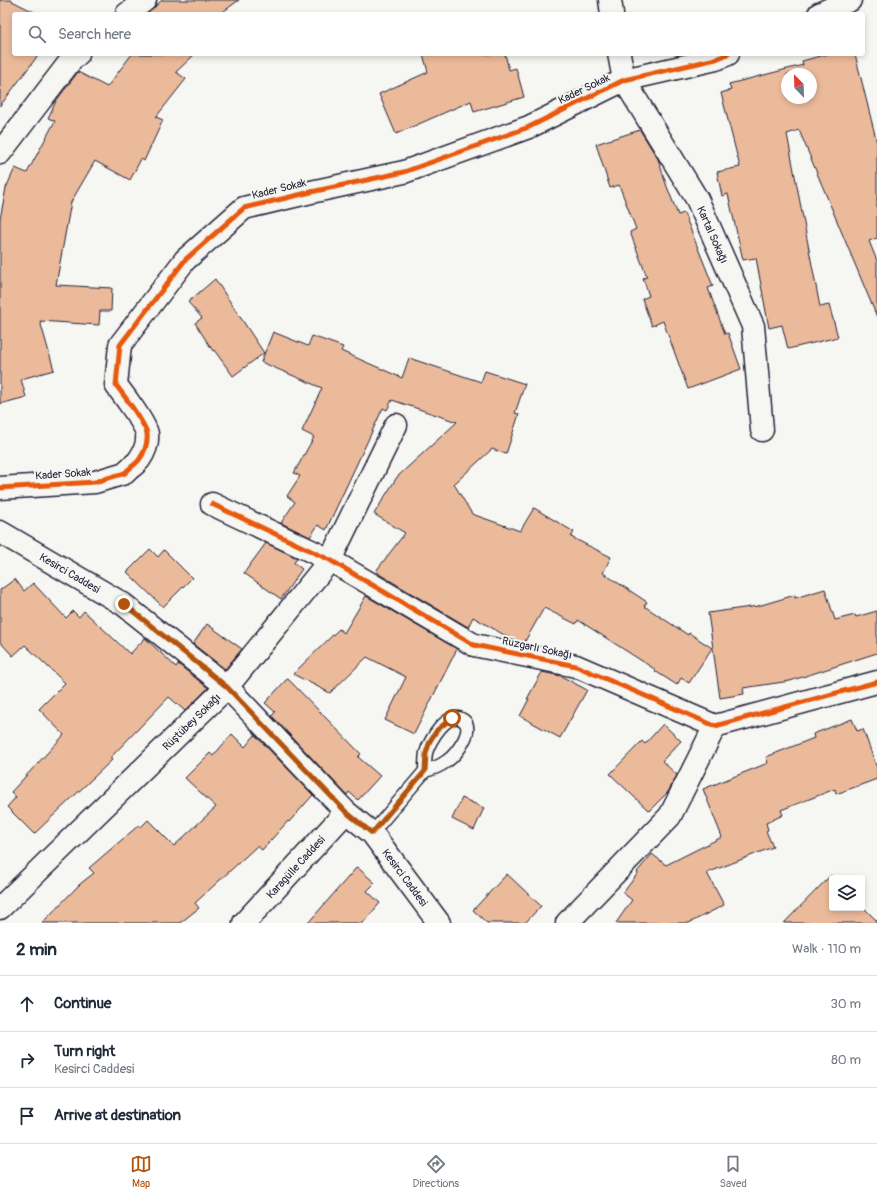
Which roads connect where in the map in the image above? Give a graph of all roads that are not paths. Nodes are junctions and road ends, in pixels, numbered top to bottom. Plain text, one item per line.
1 (145, 0) edge
2 (610, 0) edge
3 (850, 0) edge
4 (130, 12) edge
5 (612, 12) edge
6 (823, 12) edge
7 (76, 56) edge
8 (620, 56) edge
9 (724, 56) edge
10 (624, 80) junction
11 (0, 153) edge
12 (396, 425) dead end
13 (762, 430) dead end
14 (0, 488) edge
15 (212, 504) dead end
16 (0, 532) edge
17 (330, 560) junction
18 (877, 682) edge
19 (227, 687) junction
20 (715, 726) junction
21 (425, 771) dead end
22 (346, 812) junction
23 (372, 833) junction
24 (0, 908) edge
25 (244, 923) edge
26 (439, 923) edge
27 (567, 923) edge

1 - 4 street
2 - 5 street
3 - 6 street
7 - 11 street
8 - 10 street, Kartal Sokağı
9 - 10 street, Kader Sokak
10 - 13 street, Kartal Sokağı
10 - 14 street, Kader Sokak
12 - 17 street, Rüştübey Sokağı
15 - 17 street, Rüzgarlı Sokağı
16 - 19 street, Kesirci Caddesi
17 - 19 street, Rüştübey Sokağı
17 - 20 street, Rüzgarlı Sokağı
18 - 20 street
19 - 22 street, Kesirci Caddesi
19 - 24 street, Rüştübey Sokağı
20 - 27 street
21 - 23 lane
22 - 23 street, Kesirci Caddesi
22 - 25 street, Karagülle Caddesi
23 - 26 street, Kesirci Caddesi

